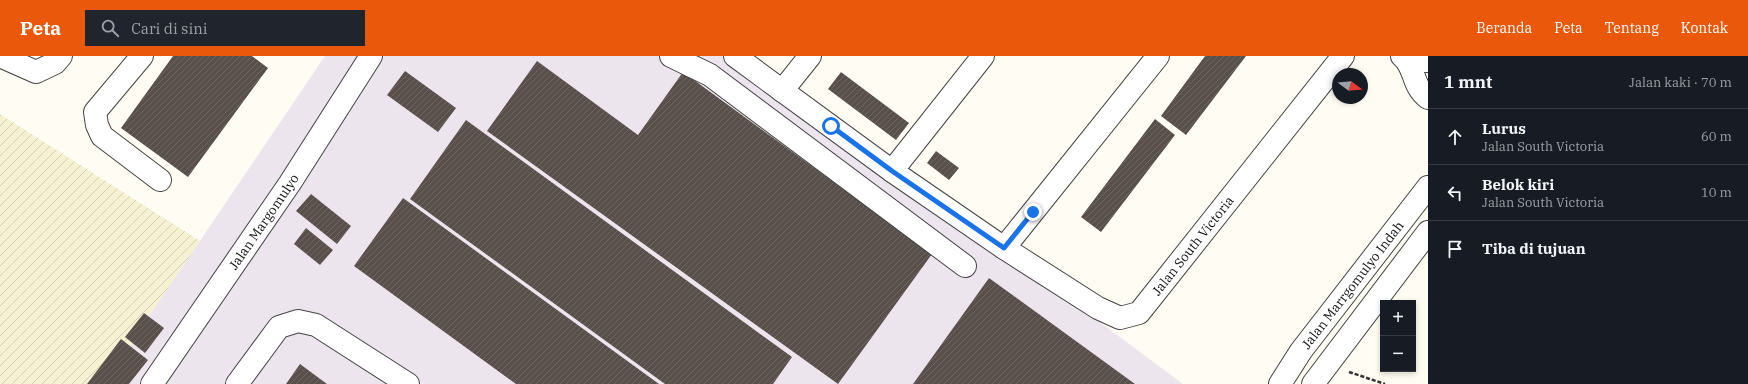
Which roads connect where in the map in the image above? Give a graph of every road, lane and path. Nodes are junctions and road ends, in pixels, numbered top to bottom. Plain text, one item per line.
1 (0, 56) edge
2 (60, 56) edge
3 (142, 56) edge
4 (371, 56) edge
5 (671, 56) edge
6 (735, 56) edge
7 (810, 56) edge
8 (983, 56) edge
9 (1158, 56) edge
10 (1343, 56) edge
11 (1412, 59) edge
12 (782, 91) junction
13 (1428, 98) edge
14 (892, 171) junction
15 (160, 180) dead end
16 (1428, 187) edge
17 (1428, 232) edge
18 (1004, 248) junction
19 (965, 266) dead end
20 (152, 384) edge
21 (237, 384) edge
22 (408, 384) edge
23 (1280, 384) edge
24 (1313, 384) edge

1 - 2 street
3 - 15 street
4 - 20 street, Jalan Margomulyo
5 - 19 street
6 - 12 street, Jalan South Victoria
7 - 12 street
8 - 14 street
9 - 18 street
10 - 18 street, Jalan South Victoria
11 - 13 street
12 - 14 street, Jalan South Victoria
14 - 18 street, Jalan South Victoria
16 - 23 street, Jalan Marrgomulyo Indah
17 - 24 street, Jalan Marrgomulyo Indah
21 - 22 street

